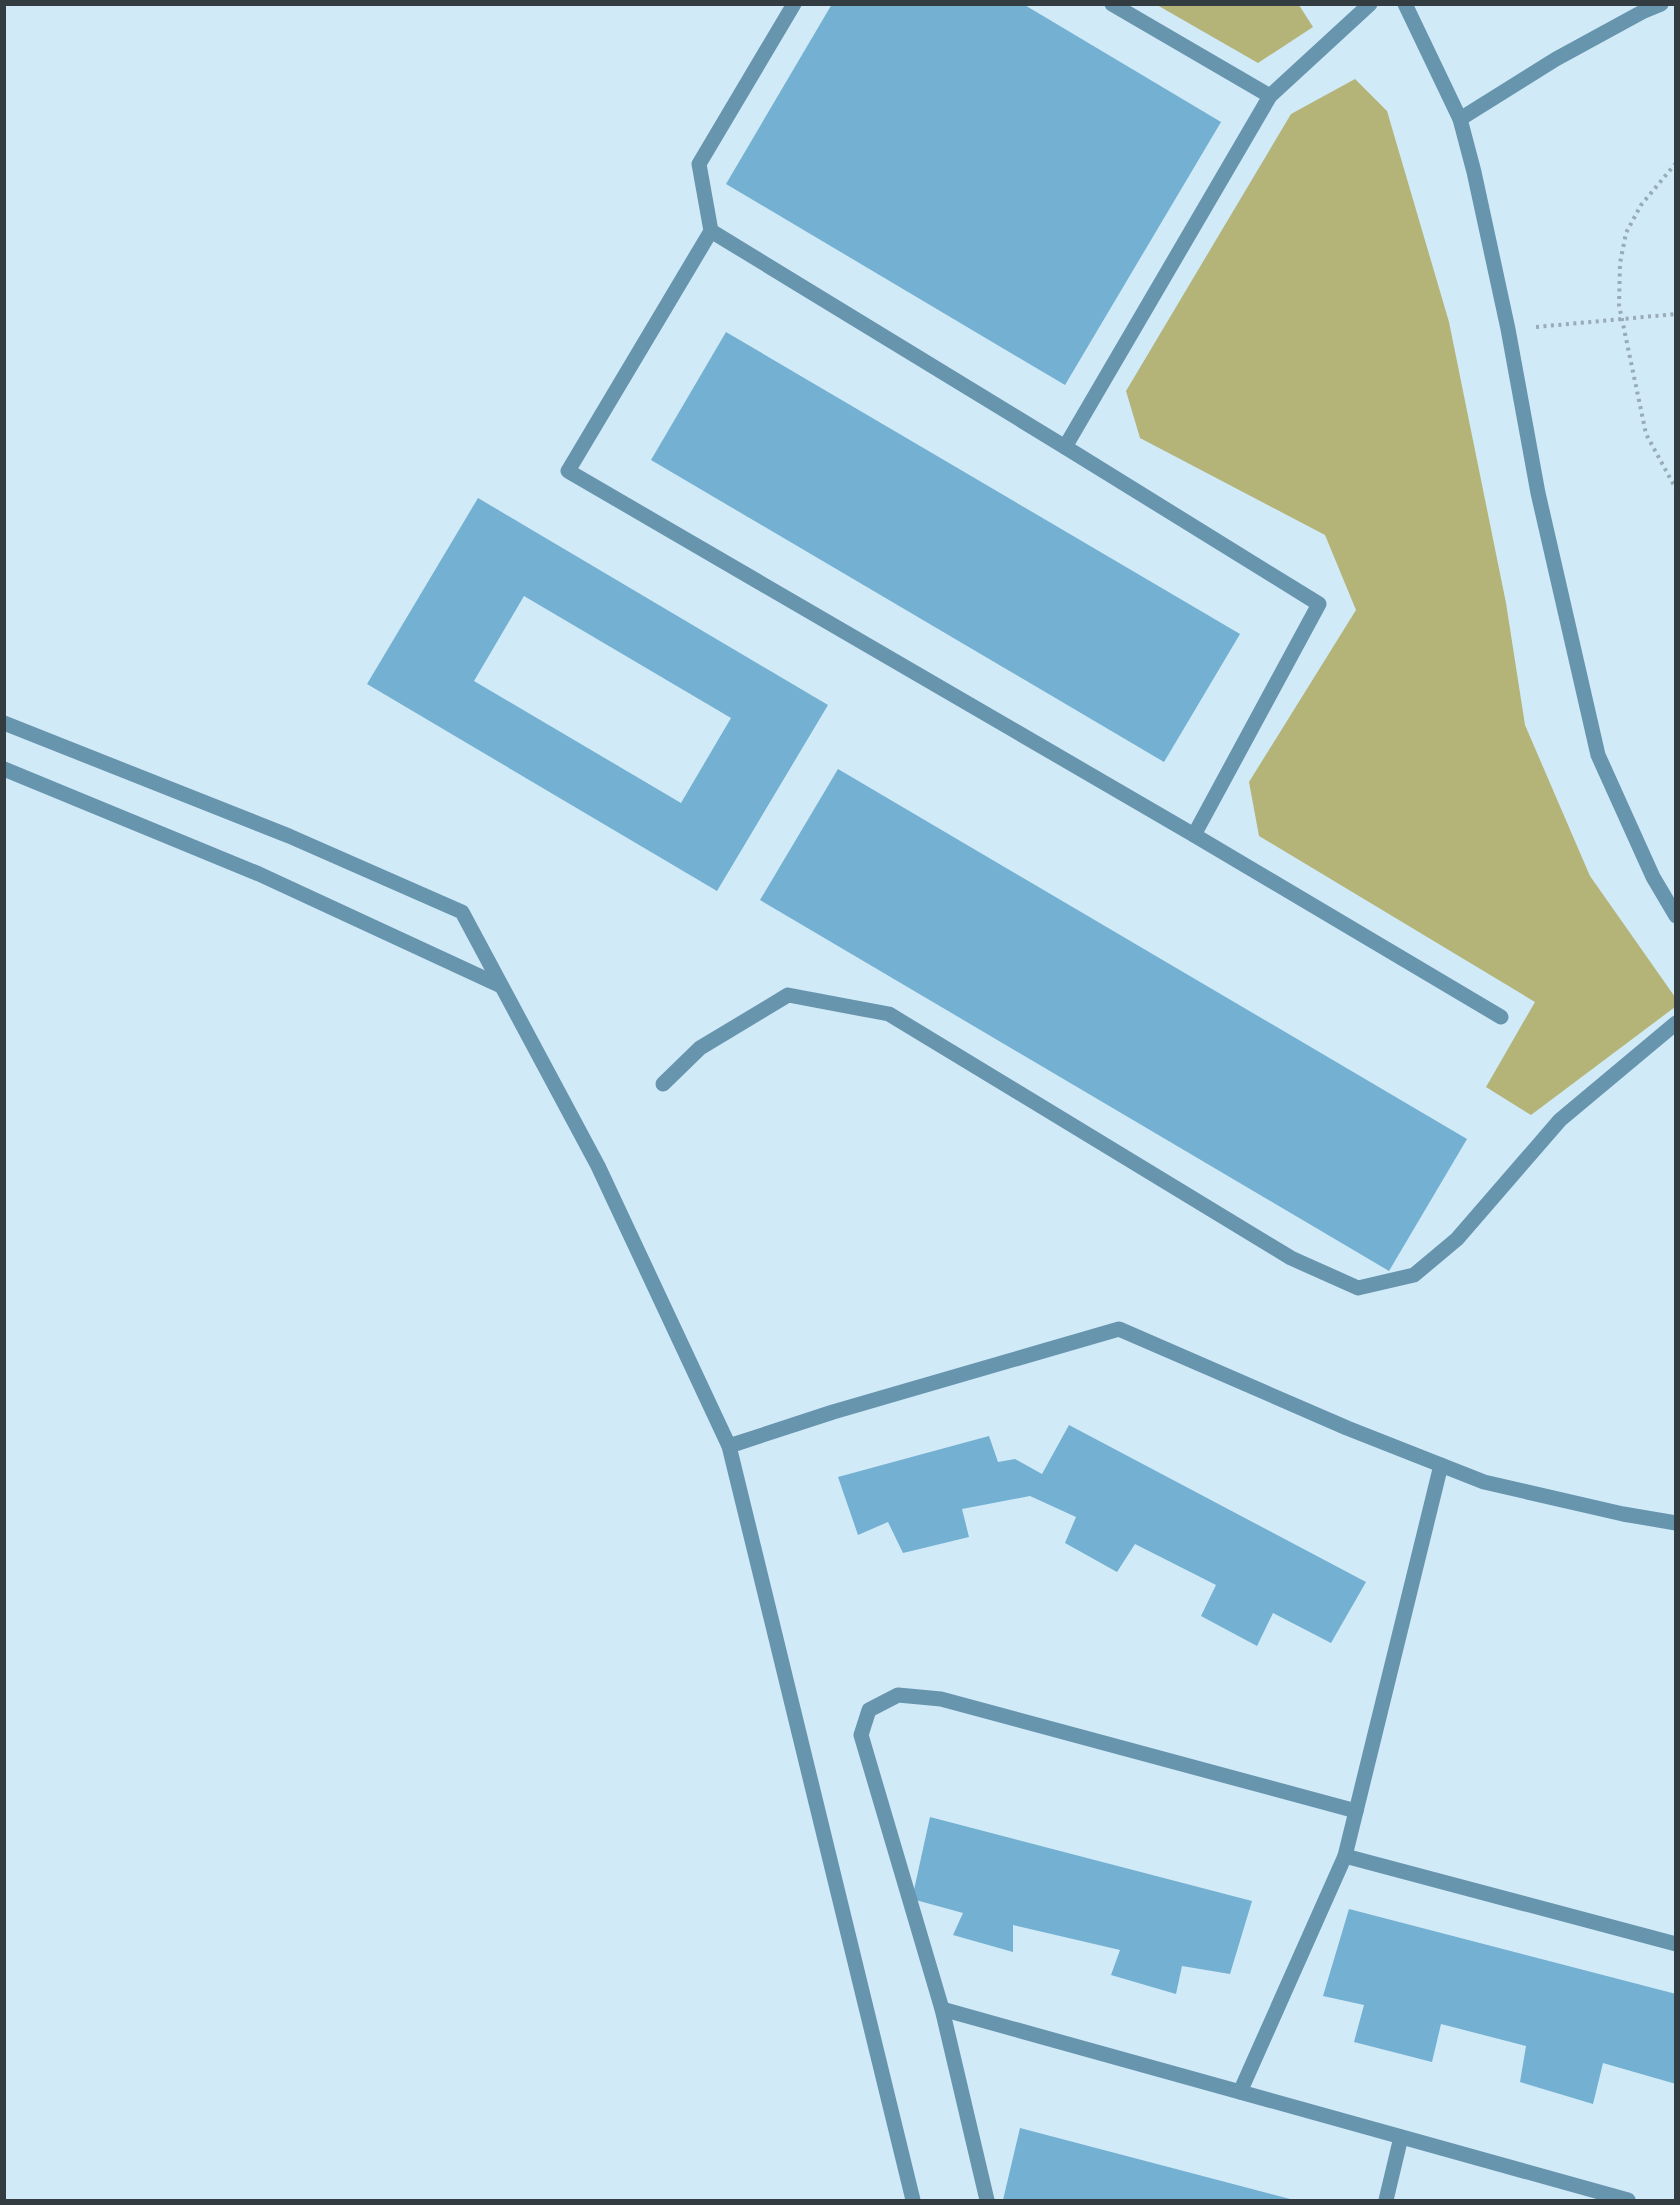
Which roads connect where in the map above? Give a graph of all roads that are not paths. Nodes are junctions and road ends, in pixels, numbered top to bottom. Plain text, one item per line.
1 (794, 4) edge
2 (1112, 4) edge
3 (1370, 4) edge
4 (1405, 4) edge
5 (1661, 4) edge
6 (1644, 8) edge
7 (1270, 96) junction
8 (1460, 119) junction
9 (711, 231) junction
10 (1065, 447) junction
11 (4, 723) edge
12 (4, 769) edge
13 (1194, 835) junction
14 (1676, 916) edge
15 (501, 986) junction
16 (1501, 1017) dead end
17 (1676, 1023) edge
18 (663, 1084) dead end
19 (729, 1446) junction
20 (1441, 1465) junction
21 (1676, 1523) edge
22 (1356, 1810) junction
23 (1345, 1856) junction
24 (1676, 1944) edge
25 (942, 2009) junction
26 (1240, 2092) junction
27 (1401, 2137) junction
28 (913, 2200) edge
29 (987, 2200) edge
30 (1386, 2200) edge
31 (1628, 2200) edge

1 - 9 street
2 - 7 street
3 - 7 street
4 - 8 street
5 - 6 street
6 - 8 street
7 - 10 street
8 - 14 street
9 - 10 street
9 - 13 street
10 - 13 street
11 - 15 street
12 - 15 street
13 - 16 street
15 - 19 street
17 - 18 street
19 - 20 street
19 - 28 street
20 - 21 street
20 - 22 street
22 - 23 street
22 - 25 street
23 - 24 street
23 - 26 street
25 - 26 street
25 - 29 street
26 - 27 street
27 - 30 street
27 - 31 street

